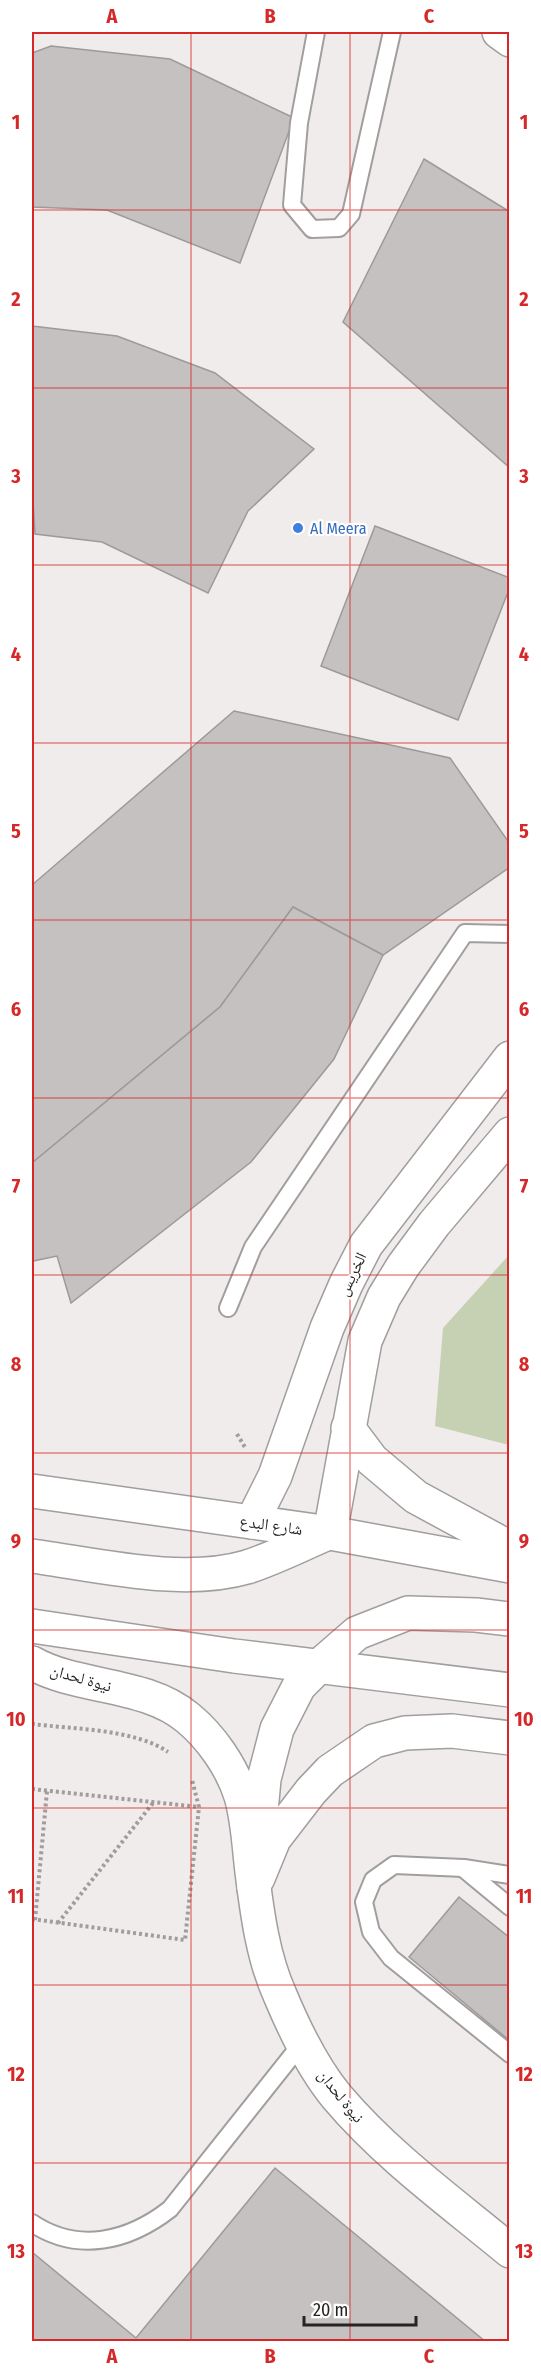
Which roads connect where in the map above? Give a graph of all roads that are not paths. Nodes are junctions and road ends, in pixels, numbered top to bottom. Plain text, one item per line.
1 (316, 32) edge
2 (392, 32) edge
3 (499, 32) edge
4 (510, 40) edge
5 (510, 934) edge
6 (510, 1058) edge
7 (510, 1134) edge
8 (228, 1308) dead end
9 (348, 1428) junction
10 (32, 1491) edge
11 (252, 1522) junction
12 (330, 1533) junction
13 (510, 1548) edge
14 (32, 1556) edge
15 (510, 1566) edge
16 (510, 1619) edge
17 (32, 1626) edge
18 (32, 1663) edge
19 (318, 1666) junction
20 (510, 1690) edge
21 (510, 1738) edge
22 (464, 1868) junction
23 (510, 1875) edge
24 (254, 1888) junction
25 (510, 1907) edge
26 (302, 2043) junction
27 (510, 2054) edge
28 (32, 2223) edge
29 (510, 2251) edge

1 - 2 lane
3 - 4 street
5 - 8 lane
6 - 11 street, الخريس
7 - 9 street
9 - 12 street
9 - 13 street
10 - 11 street, شارع البدع
11 - 12 street, شارع البدع
12 - 14 street
12 - 15 street, شارع البدع
16 - 19 street
17 - 19 street
18 - 24 street, نيوة لحدان
19 - 20 street
19 - 24 street
21 - 24 street
22 - 23 lane
22 - 25 lane
22 - 27 lane
24 - 26 street, نيوة لحدان
26 - 28 lane
26 - 29 street, نيوة لحدان

